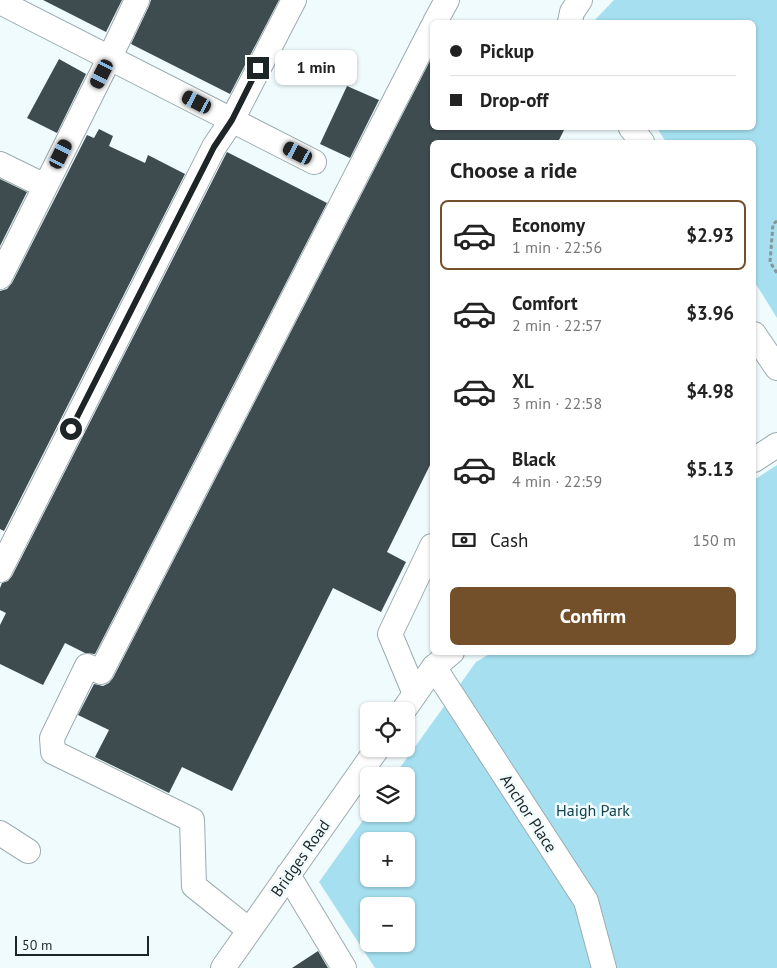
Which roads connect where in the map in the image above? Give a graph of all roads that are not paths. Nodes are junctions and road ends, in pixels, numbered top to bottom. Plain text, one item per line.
1 (137, 0) edge
2 (294, 0) edge
3 (447, 0) edge
4 (580, 0) edge
5 (0, 2) edge
6 (436, 20) edge
7 (570, 20) edge
8 (430, 32) edge
9 (110, 58) junction
10 (232, 120) junction
11 (633, 130) edge
12 (640, 140) edge
13 (314, 162) dead end
14 (0, 164) edge
15 (45, 186) junction
16 (0, 277) edge
17 (756, 337) edge
18 (777, 368) edge
19 (777, 445) edge
20 (756, 459) edge
21 (430, 550) edge
22 (0, 570) edge
23 (443, 660) edge
24 (409, 702) edge
25 (371, 757) edge
26 (0, 833) edge
27 (28, 851) dead end
28 (288, 875) junction
29 (249, 930) junction
30 (223, 968) edge
31 (344, 968) edge
32 (604, 968) edge

1 - 9 street
2 - 10 street
3 - 6 street
4 - 7 street
5 - 9 street
8 - 29 street
9 - 10 street
9 - 15 street
10 - 13 street
10 - 22 street
11 - 12 street
14 - 15 street
15 - 16 street
17 - 18 street
19 - 20 street
21 - 24 street
23 - 24 street
23 - 32 street, Anchor Place
25 - 28 street, Bridges Road
26 - 27 street
28 - 29 street, Bridges Road
28 - 31 street
29 - 30 street, Bridges Road

